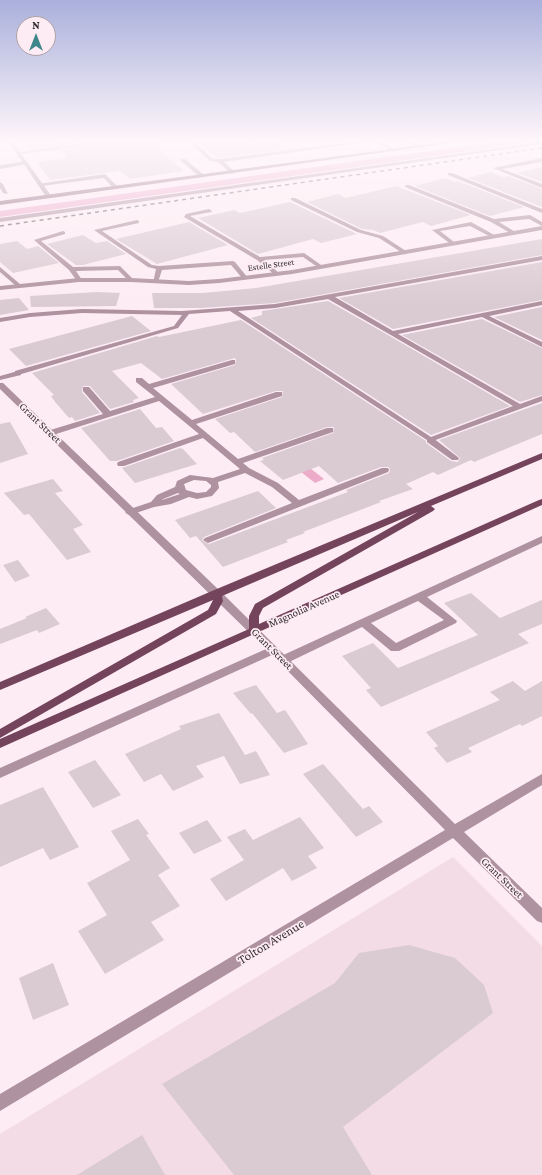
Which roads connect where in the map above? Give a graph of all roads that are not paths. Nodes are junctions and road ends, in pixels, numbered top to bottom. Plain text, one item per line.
1 (49, 196) edge
2 (170, 196) edge
3 (431, 196) edge
4 (504, 196) edge
5 (293, 199) dead end
6 (0, 203) edge
7 (209, 211) dead end
8 (542, 211) edge
9 (0, 220) edge
10 (493, 221) junction
11 (136, 222) dead end
12 (542, 224) edge
13 (542, 228) edge
14 (63, 233) dead end
15 (514, 233) junction
16 (493, 236) junction
17 (452, 243) junction
18 (403, 251) junction
19 (542, 258) edge
20 (259, 259) junction
21 (321, 267) junction
22 (159, 268) junction
23 (0, 269) edge
24 (71, 269) junction
25 (277, 274) junction
26 (246, 278) junction
27 (79, 280) junction
28 (131, 280) junction
29 (155, 282) junction
30 (18, 285) junction
31 (0, 288) edge
32 (328, 296) junction
33 (542, 303) edge
34 (232, 310) junction
35 (187, 313) junction
36 (483, 315) junction
37 (0, 320) edge
38 (391, 332) junction
39 (542, 345) edge
40 (232, 362) dead end
41 (0, 378) edge
42 (139, 380) dead end
43 (0, 385) edge
44 (148, 387) junction
45 (86, 389) dead end
46 (278, 394) dead end
47 (161, 398) junction
48 (542, 398) edge
49 (520, 407) junction
50 (109, 415) junction
51 (191, 423) junction
52 (330, 430) dead end
53 (50, 433) junction
54 (205, 435) junction
55 (430, 440) junction
56 (542, 456) edge
57 (455, 458) dead end
58 (237, 462) junction
59 (121, 464) dead end
60 (246, 470) junction
61 (385, 470) dead end
62 (213, 481) junction
63 (470, 486) junction
64 (183, 492) junction
65 (542, 502) edge
66 (298, 504) junction
67 (130, 512) junction
68 (208, 540) dead end
69 (542, 540) edge
70 (216, 593) junction
71 (420, 597) junction
72 (364, 623) junction
73 (254, 631) junction
74 (273, 650) junction
75 (283, 660) junction
76 (0, 686) edge
77 (0, 734) edge
78 (0, 744) edge
79 (0, 773) edge
80 (542, 779) edge
81 (455, 832) junction
82 (542, 917) edge
83 (0, 1103) edge

1 - 6 street
2 - 9 street
3 - 10 street
4 - 8 street
5 - 18 street
7 - 20 street
10 - 12 street
10 - 15 street
11 - 22 street
13 - 15 street, Estelle Street
14 - 24 street
15 - 16 street, Estelle Street
16 - 17 street, Estelle Street
16 - 17 street
17 - 18 street, Estelle Street
18 - 21 street, Estelle Street
19 - 32 street
20 - 21 street
20 - 25 street
21 - 25 street, Estelle Street
22 - 26 street
22 - 29 street
23 - 30 street
24 - 27 street
24 - 28 street
25 - 26 street, Estelle Street
26 - 29 street, Estelle Street
27 - 28 street, Estelle Street
27 - 30 street, Estelle Street
28 - 29 street, Estelle Street
30 - 31 street, Estelle Street
32 - 34 street
32 - 38 street
33 - 36 street
34 - 35 street
34 - 55 street
35 - 37 street
35 - 41 street
36 - 38 street
36 - 39 street
38 - 49 street
40 - 44 street
42 - 44 street
43 - 53 street, Grant Street
44 - 47 street
45 - 50 street
46 - 51 street
47 - 50 street
47 - 51 street
48 - 49 street
49 - 55 street
50 - 53 street
51 - 54 street
52 - 58 street
53 - 67 street, Grant Street
54 - 58 street
54 - 59 street
55 - 57 street
56 - 63 main road
58 - 60 street
60 - 62 street
60 - 66 street
61 - 66 street
62 - 64 street
62 - 64 street
63 - 70 main road
63 - 73 main road
64 - 67 street
65 - 73 main road, Magnolia Avenue
66 - 68 street
67 - 70 street, Grant Street
69 - 71 street
70 - 73 street, Grant Street
70 - 76 main road
70 - 77 main road
71 - 72 street
71 - 72 street
72 - 75 street
73 - 74 street, Grant Street
73 - 78 main road, Magnolia Avenue
74 - 75 street, Grant Street
74 - 79 street
75 - 81 street, Grant Street
80 - 81 street, Tolton Avenue
81 - 82 street, Grant Street
81 - 83 street, Tolton Avenue

